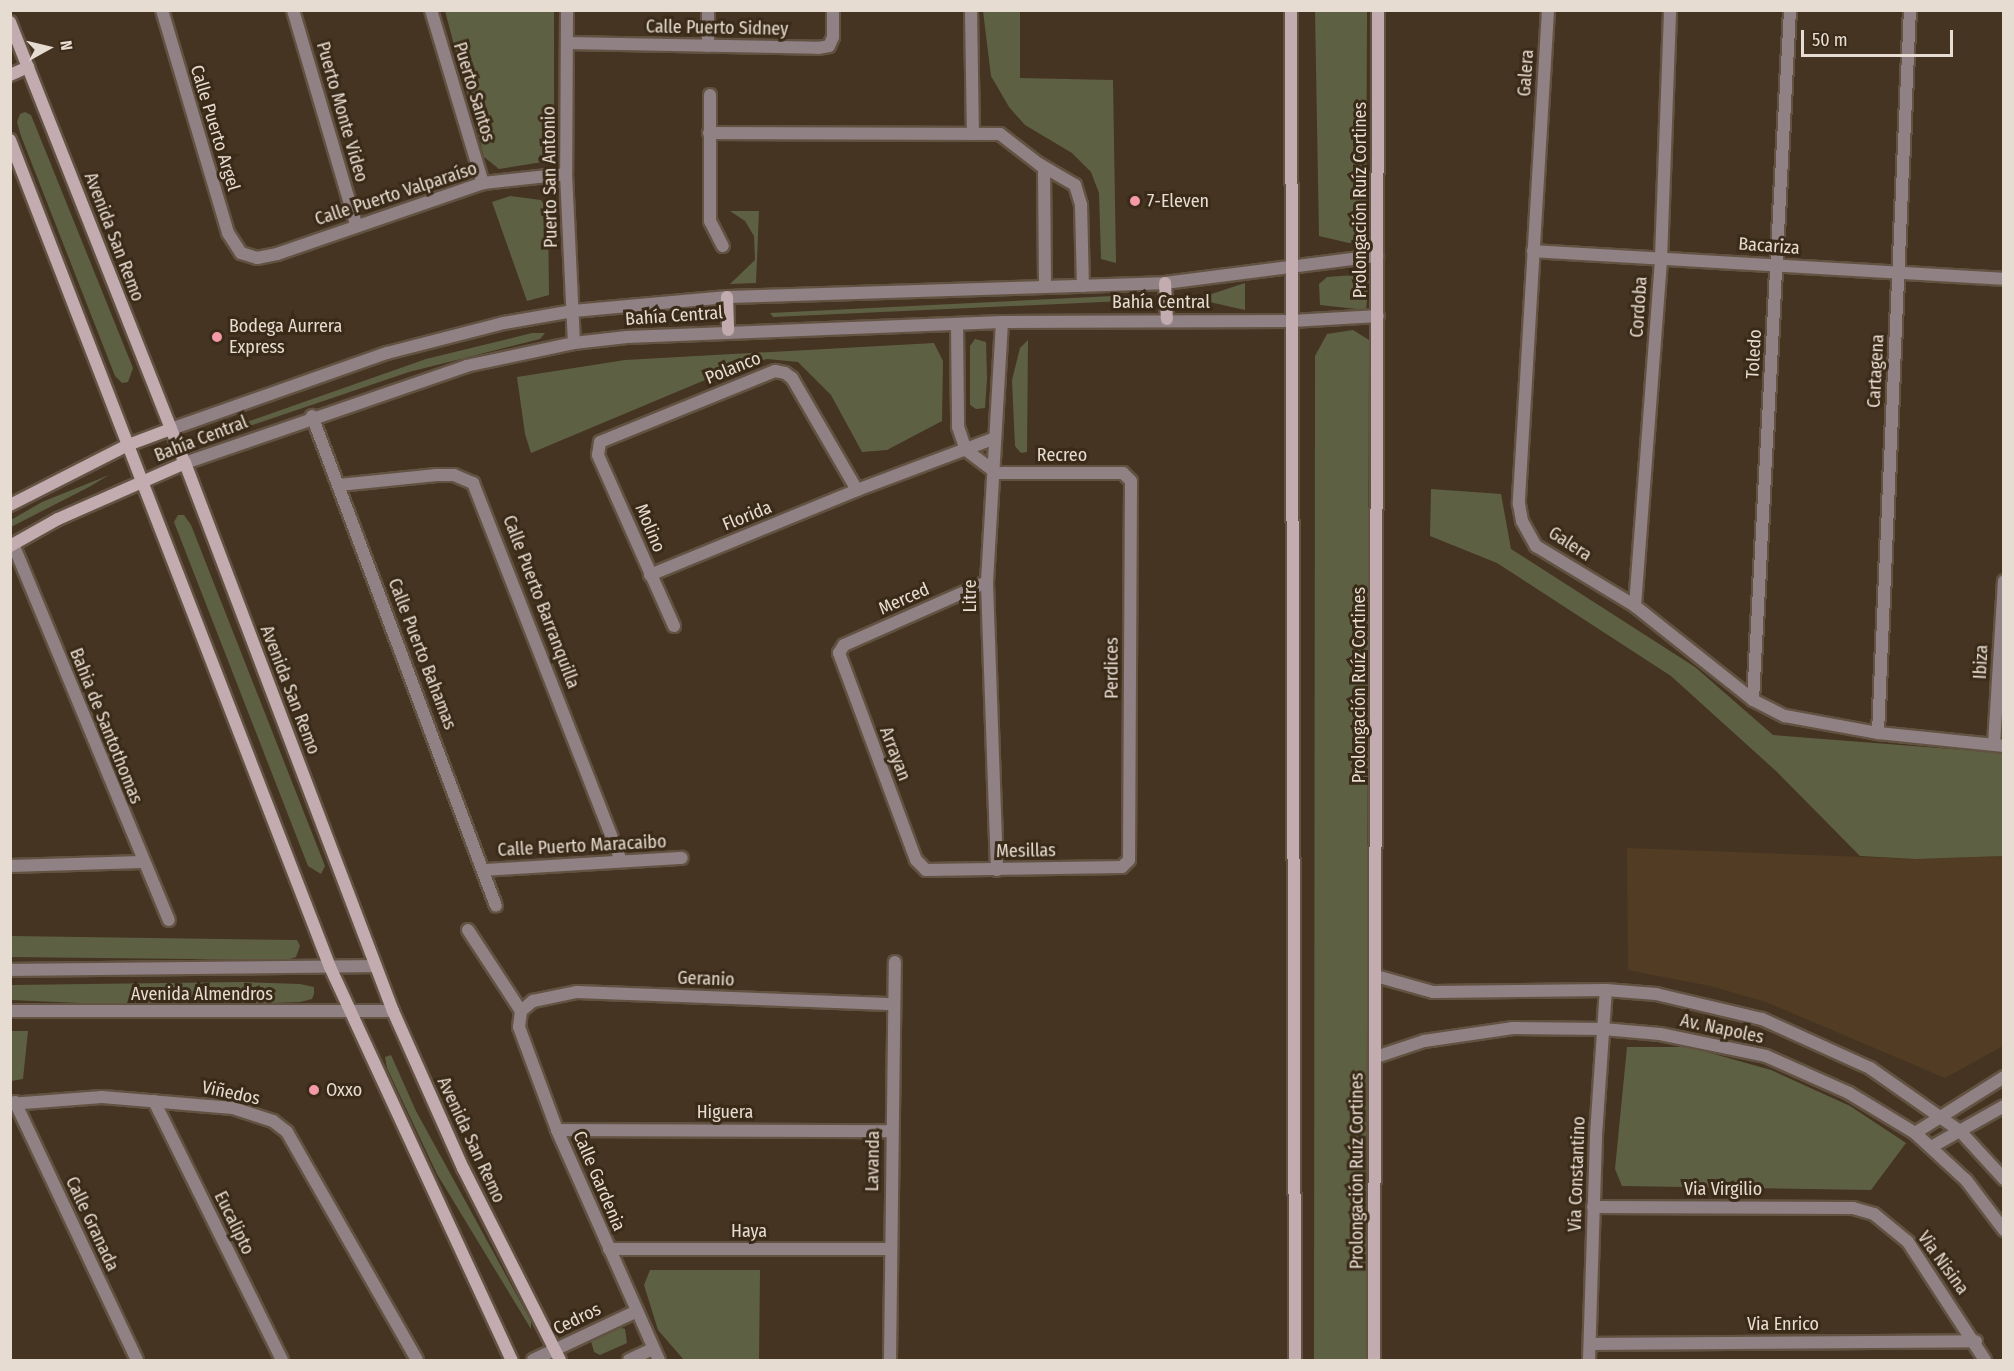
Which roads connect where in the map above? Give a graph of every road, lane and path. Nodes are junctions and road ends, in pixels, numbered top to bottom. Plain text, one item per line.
1 (162, 10) edge
2 (294, 10) edge
3 (431, 10) edge
4 (567, 10) edge
5 (708, 10) edge
6 (833, 10) edge
7 (971, 10) edge
8 (1292, 10) edge
9 (1378, 10) edge
10 (1548, 10) edge
11 (1670, 10) edge
12 (1790, 10) edge
13 (1910, 10) edge
14 (10, 22) edge
15 (567, 43) junction
16 (708, 46) junction
17 (28, 66) junction
18 (10, 75) edge
19 (710, 94) dead end
20 (709, 133) junction
21 (973, 134) junction
22 (10, 140) edge
23 (1044, 168) junction
24 (566, 174) junction
25 (483, 183) junction
26 (356, 224) junction
27 (723, 246) dead end
28 (1533, 251) junction
29 (241, 253) joint
30 (1377, 256) junction
31 (1661, 258) junction
32 (1777, 264) junction
33 (1292, 266) junction
34 (1898, 274) junction
35 (2004, 279) edge
36 (1164, 283) junction
37 (1083, 286) junction
38 (1045, 287) junction
39 (727, 297) junction
40 (573, 311) junction
41 (1378, 316) junction
42 (1167, 320) junction
43 (1292, 321) junction
44 (1002, 322) junction
45 (957, 324) junction
46 (728, 330) junction
47 (574, 343) junction
48 (312, 416) junction
49 (171, 429) junction
50 (995, 438) junction
51 (600, 442) joint
52 (129, 446) junction
53 (966, 450) junction
54 (185, 463) junction
55 (996, 473) junction
56 (1128, 476) joint
57 (143, 481) junction
58 (339, 485) junction
59 (857, 490) junction
60 (10, 505) edge
61 (12, 545) edge
62 (650, 575) junction
63 (2004, 581) edge
64 (987, 582) junction
65 (1635, 606) junction
66 (674, 626) dead end
67 (839, 653) joint
68 (1753, 700) junction
69 (1878, 733) junction
70 (1999, 746) edge
71 (682, 858) dead end
72 (1129, 860) joint
73 (621, 861) junction
74 (142, 862) junction
75 (10, 866) edge
76 (921, 867) joint
77 (484, 870) junction
78 (997, 870) junction
79 (496, 906) dead end
80 (169, 920) dead end
81 (468, 930) dead end
82 (895, 962) dead end
83 (375, 966) junction
84 (330, 967) junction
85 (10, 970) edge
86 (1376, 976) junction
87 (1606, 990) junction
88 (894, 1004) junction
89 (10, 1011) edge
90 (393, 1011) junction
91 (521, 1011) junction
92 (350, 1013) junction
93 (1603, 1029) junction
94 (1376, 1057) junction
95 (2004, 1077) edge
96 (154, 1101) junction
97 (13, 1103) edge
98 (2004, 1106) edge
99 (1941, 1116) junction
100 (557, 1130) junction
101 (892, 1131) junction
102 (1960, 1131) junction
103 (1915, 1133) junction
104 (1933, 1146) junction
105 (2004, 1179) edge
106 (1593, 1207) junction
107 (1852, 1208) joint
108 (2004, 1230) edge
109 (609, 1248) junction
110 (890, 1249) junction
111 (637, 1311) junction
112 (1976, 1341) junction
113 (1590, 1344) junction
114 (558, 1355) edge
115 (656, 1355) edge
116 (137, 1360) edge
117 (282, 1360) edge
118 (417, 1360) edge
119 (512, 1360) edge
120 (532, 1360) edge
121 (629, 1360) edge
122 (890, 1360) edge
123 (1295, 1360) edge
124 (1374, 1360) edge
125 (1589, 1360) edge
126 (1985, 1360) edge

1 - 29 street, Calle Puerto Argel
2 - 26 street, Puerto Monte Video
3 - 25 street, Puerto Santos
4 - 15 street, Puerto San Antonio
5 - 16 street
6 - 16 street, Calle Puerto Sidney
7 - 21 street
8 - 33 street
9 - 30 street, Prolongación Ruíz Cortines
10 - 28 street, Galera
11 - 31 street, Cordoba
12 - 32 street, Toledo
13 - 34 street, Cartagena
14 - 17 street, Avenida San Remo
15 - 16 street, Calle Puerto Sidney
15 - 24 street, Puerto San Antonio
17 - 18 street
17 - 49 street, Avenida San Remo
19 - 20 street
20 - 21 street
20 - 27 street
21 - 23 street
22 - 52 street
23 - 37 street
23 - 38 street
24 - 25 street, Calle Puerto Valparaíso
24 - 40 street, Puerto San Antonio
25 - 26 street, Calle Puerto Valparaíso
26 - 29 street, Calle Puerto Valparaíso
28 - 31 street, Bacariza
28 - 65 street, Galera
30 - 33 street, Bahía Central
30 - 41 street, Prolongación Ruíz Cortines
31 - 32 street, Bacariza
31 - 65 street, Cordoba
32 - 34 street, Bacariza
32 - 68 street, Toledo
33 - 36 street, Bahía Central
33 - 43 street
34 - 35 street, Bacariza
34 - 69 street, Cartagena
36 - 37 street, Bahía Central
36 - 42 street
37 - 38 street, Bahía Central
38 - 39 street, Bahía Central
39 - 40 street, Bahía Central
39 - 46 street
40 - 47 street, Puerto San Antonio
40 - 49 street, Bahía Central
41 - 43 street, Bahía Central
41 - 86 street, Prolongación Ruíz Cortines
42 - 43 street, Bahía Central
42 - 44 street, Bahía Central
43 - 123 street
44 - 45 street, Bahía Central
44 - 50 street, Litre
45 - 46 street, Bahía Central
45 - 53 street
46 - 47 street, Bahía Central
47 - 48 street, Bahía Central
48 - 54 street, Bahía Central
48 - 58 street, Calle Puerto Bahamas
49 - 52 street, Bahía Central
49 - 54 street, Avenida San Remo
50 - 53 street, Florida
50 - 55 street, Litre
51 - 59 street, Polanco
51 - 62 street, Molino
52 - 57 street
52 - 60 street, Bahía Central
53 - 55 street
53 - 59 street, Florida
54 - 57 street, Bahía Central
54 - 83 street, Avenida San Remo
55 - 56 street, Recreo
55 - 64 street, Litre
56 - 72 street, Perdices
57 - 61 street, Bahía Central
57 - 84 street
58 - 73 street, Calle Puerto Barranquilla
58 - 77 street, Calle Puerto Bahamas
59 - 62 street, Florida
61 - 74 street, Bahia de Santothomas
62 - 66 street, Molino
63 - 70 street, Ibiza
64 - 67 street, Merced
64 - 78 street, Litre
65 - 68 street, Galera
67 - 76 street, Arrayan
68 - 69 street, Galera
69 - 70 street, Galera
71 - 73 street, Calle Puerto Maracaibo
72 - 78 street, Mesillas
73 - 77 street, Calle Puerto Maracaibo
74 - 75 street
74 - 80 street, Bahia de Santothomas
76 - 78 street, Mesillas
77 - 79 street, Calle Puerto Bahamas
81 - 91 street
82 - 88 street, Lavanda
83 - 84 street, Avenida Almendros
83 - 90 street, Avenida San Remo
84 - 85 street, Avenida Almendros
84 - 92 street
86 - 87 street, Av. Napoles
86 - 94 street, Prolongación Ruíz Cortines
87 - 93 street, Via Constantino
87 - 99 street, Av. Napoles
88 - 91 street, Geranio
88 - 101 street, Lavanda
89 - 92 street, Avenida Almendros
90 - 92 street, Avenida Almendros
90 - 114 street, Avenida San Remo
91 - 100 street, Calle Gardenia
92 - 119 street
93 - 94 street, Av. Napoles
93 - 103 street, Av. Napoles
93 - 106 street, Via Constantino
94 - 124 street, Prolongación Ruíz Cortines
95 - 99 street
96 - 97 street, Viñedos
96 - 117 street, Eucalipto
96 - 118 street, Viñedos
97 - 116 street, Calle Granada
98 - 102 street
99 - 102 street, Av. Napoles
99 - 103 street
100 - 101 street, Higuera
100 - 109 street, Calle Gardenia
101 - 110 street, Lavanda
102 - 104 street
102 - 105 street, Av. Napoles
103 - 104 street, Av. Napoles
104 - 108 street, Av. Napoles
106 - 107 street, Via Virgilio
106 - 113 street, Via Constantino
107 - 112 street, Via Nisina
109 - 110 street, Haya
109 - 111 street, Calle Gardenia
110 - 122 street, Lavanda
111 - 114 street, Cedros
111 - 115 street, Calle Gardenia
112 - 113 street, Via Enrico
112 - 126 street, Via Nisina
113 - 125 street, Via Constantino
114 - 120 street, Cedros
115 - 121 street

